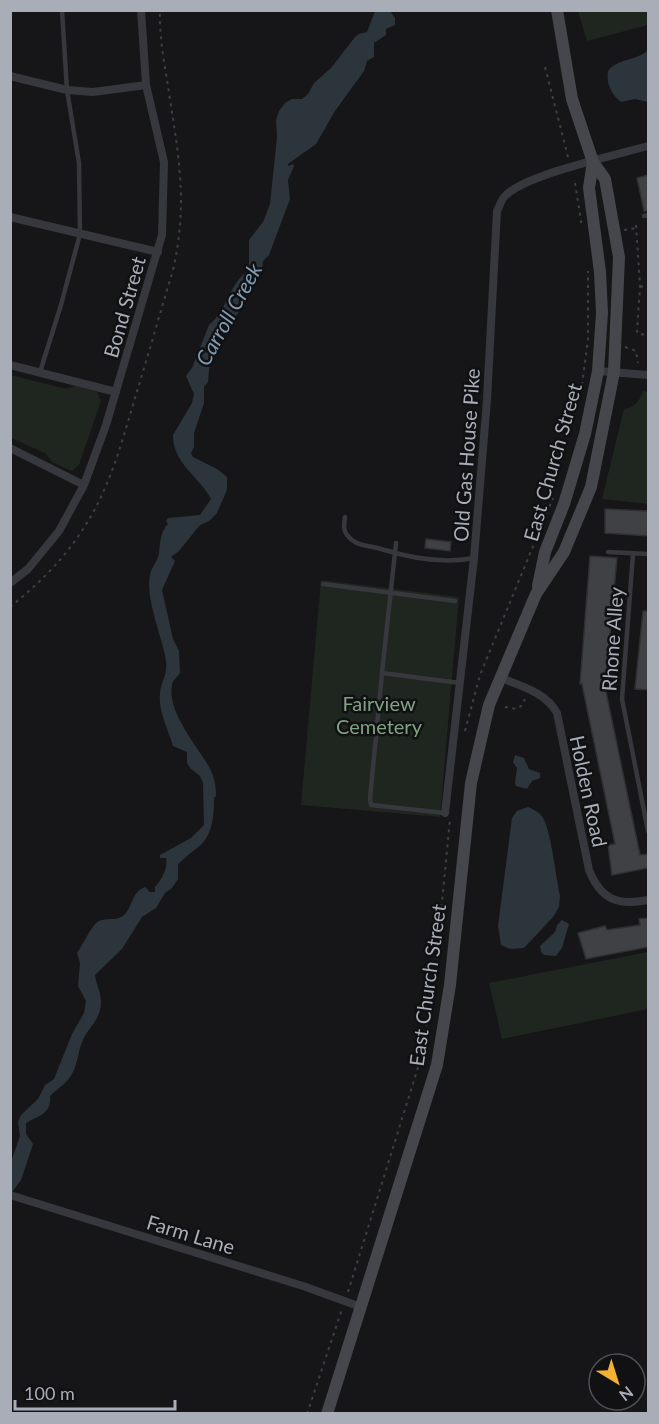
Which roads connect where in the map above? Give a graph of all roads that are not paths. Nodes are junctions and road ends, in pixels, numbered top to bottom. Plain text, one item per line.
1 (62, 10) edge
2 (141, 10) edge
3 (557, 10) edge
4 (10, 76) edge
5 (146, 85) junction
6 (68, 90) junction
7 (648, 146) edge
8 (593, 162) junction
9 (10, 217) edge
10 (80, 234) junction
11 (158, 252) junction
12 (10, 365) edge
13 (598, 371) junction
14 (40, 372) junction
15 (614, 372) junction
16 (648, 375) edge
17 (116, 392) junction
18 (11, 450) edge
19 (84, 485) junction
20 (345, 518) dead end
21 (396, 543) dead end
22 (608, 552) dead end
23 (395, 554) junction
24 (633, 554) junction
25 (648, 554) edge
26 (474, 558) junction
27 (10, 583) edge
28 (323, 584) dead end
29 (391, 593) junction
30 (536, 594) junction
31 (456, 601) dead end
32 (382, 673) junction
33 (499, 677) junction
34 (460, 684) junction
35 (445, 813) joint
36 (648, 831) edge
37 (648, 900) edge
38 (10, 1195) edge
39 (361, 1307) junction
40 (327, 1413) edge

1 - 6 lane
2 - 5 street, Bond Street
3 - 8 main road, East Church Street
4 - 6 street
5 - 6 street
5 - 11 street, Bond Street
6 - 10 lane
7 - 8 street, Old Gas House Pike
8 - 13 main road, East Church Street
8 - 15 main road, East Church Street
8 - 26 street, Old Gas House Pike
9 - 10 street
10 - 11 street
10 - 14 lane
11 - 17 street, Bond Street
12 - 14 street
13 - 15 street
13 - 30 main road, East Church Street
14 - 17 street
15 - 16 street
15 - 30 main road, East Church Street
17 - 19 street, Bond Street
18 - 19 street
19 - 27 street, Bond Street
20 - 23 lane
21 - 23 lane
22 - 24 lane
23 - 26 lane
23 - 29 lane
24 - 25 lane
24 - 36 lane, Rhone Alley
26 - 34 street, Old Gas House Pike
28 - 29 lane
29 - 31 lane
29 - 32 lane
30 - 33 main road, East Church Street
32 - 34 lane
32 - 35 lane
33 - 37 street, Holden Road
33 - 39 main road, East Church Street
34 - 35 street, Old Gas House Pike
38 - 39 street, Farm Lane
39 - 40 main road, East Church Street

